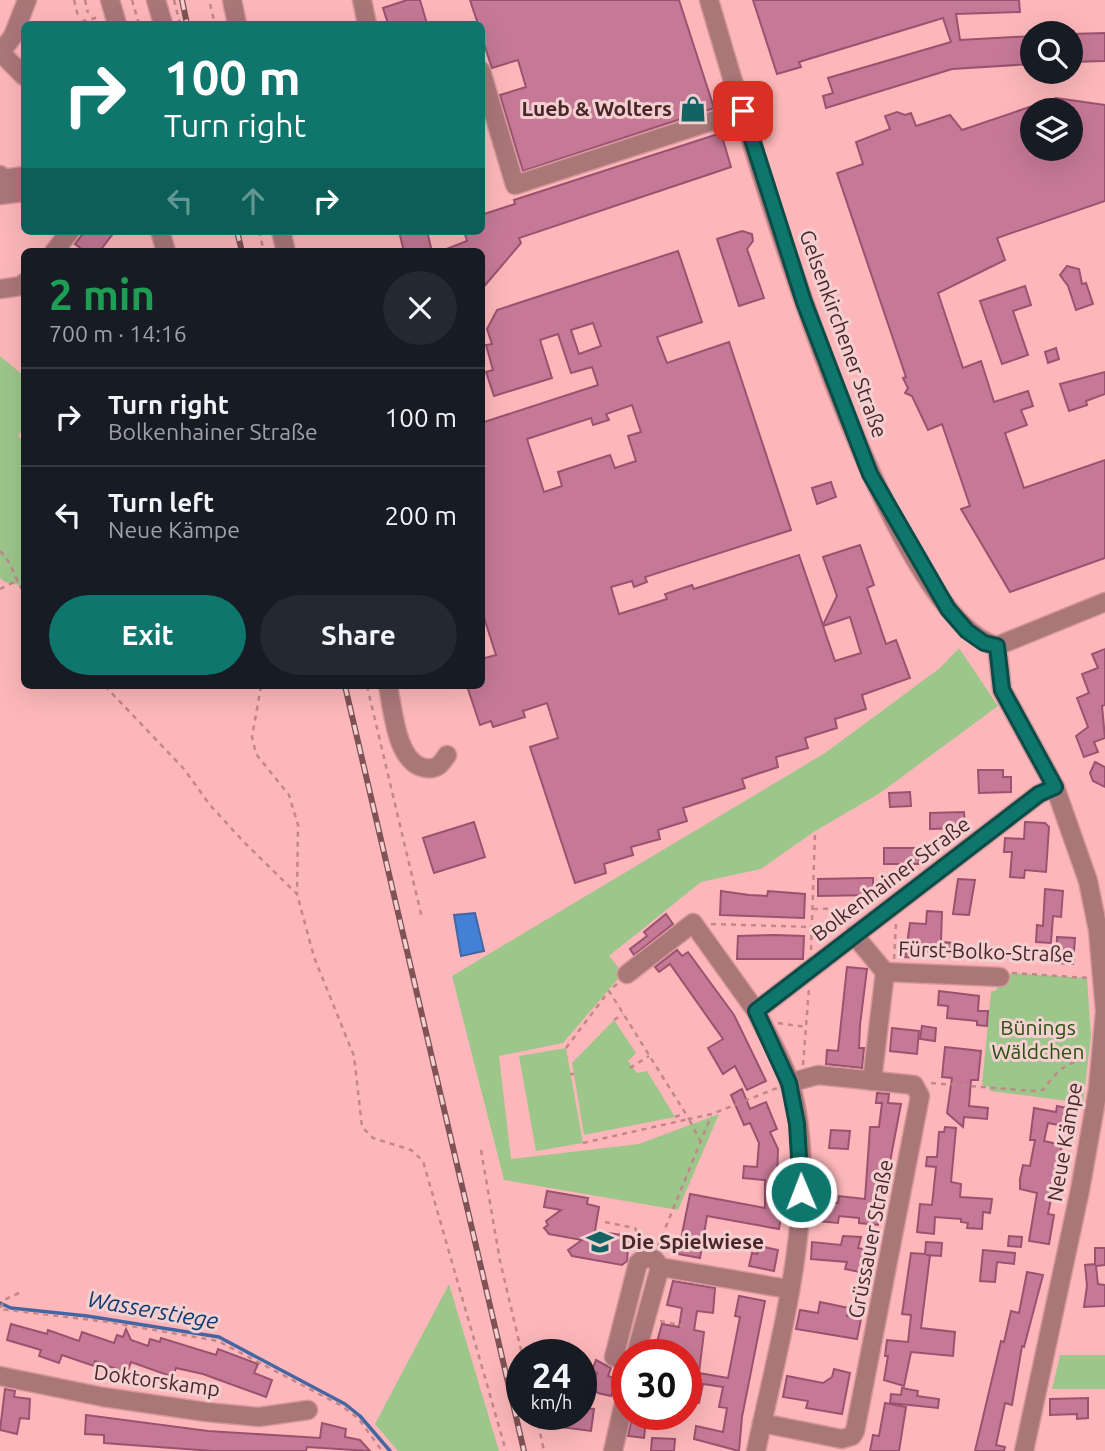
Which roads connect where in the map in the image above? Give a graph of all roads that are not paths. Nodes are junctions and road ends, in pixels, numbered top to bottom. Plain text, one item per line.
1 (27, 0) edge
2 (156, 0) edge
3 (232, 0) edge
4 (362, 0) edge
5 (709, 0) edge
6 (162, 21) edge
7 (236, 21) edge
8 (366, 21) edge
9 (1, 53) edge
10 (21, 73) edge
11 (485, 84) edge
12 (743, 111) junction
13 (0, 174) edge
14 (21, 176) edge
15 (21, 192) edge
16 (0, 195) edge
17 (21, 286) edge
18 (0, 289) edge
19 (1105, 602) edge
20 (997, 646) junction
21 (389, 689) edge
22 (447, 755) dead end
23 (1055, 787) junction
24 (1101, 930) edge
25 (855, 935) junction
26 (885, 972) junction
27 (626, 974) road end
28 (1000, 977) road end
29 (759, 1016) junction
30 (872, 1081) junction
31 (789, 1083) junction
32 (1102, 1089) edge
33 (653, 1261) junction
34 (788, 1289) junction
35 (619, 1339) edge
36 (640, 1339) edge
37 (0, 1376) edge
38 (308, 1410) dead end
39 (762, 1423) junction
40 (618, 1430) edge
41 (613, 1451) edge
42 (756, 1451) edge
43 (1024, 1451) edge

1 - 9 street
2 - 6 street
3 - 7 street
4 - 8 street
5 - 12 street, Gelsenkirchener Straße
9 - 10 street
11 - 12 street
12 - 20 street, Gelsenkirchener Straße
13 - 14 street
15 - 16 street
17 - 18 street
19 - 20 street
20 - 23 street, Neue Kämpe
21 - 22 street
23 - 24 street, Neue Kämpe
23 - 25 street, Bolkenhainer Straße
24 - 32 street, Neue Kämpe
25 - 26 street, Fürst-Bolko-Straße
25 - 29 street, Bolkenhainer Straße
26 - 28 street, Fürst-Bolko-Straße
26 - 30 street
27 - 29 street
29 - 31 street
30 - 31 street
30 - 39 street, Grüssauer Straße
31 - 34 street
32 - 43 street, Neue Kämpe
33 - 34 street
33 - 35 street
33 - 36 street
34 - 39 street
37 - 38 street, Doktorskamp
39 - 42 street
40 - 41 street

